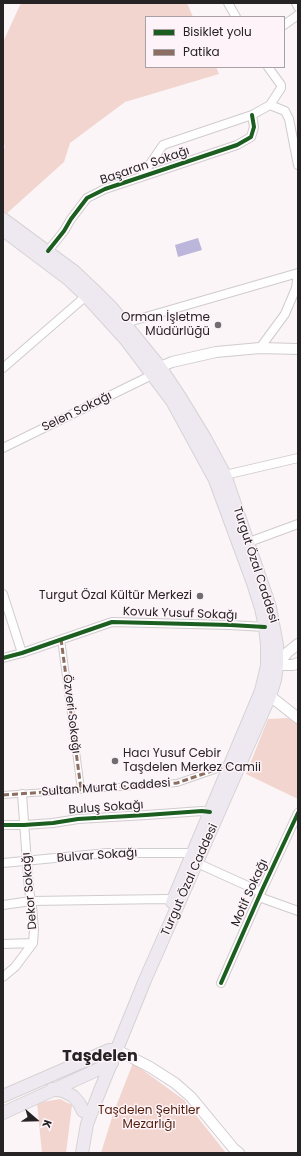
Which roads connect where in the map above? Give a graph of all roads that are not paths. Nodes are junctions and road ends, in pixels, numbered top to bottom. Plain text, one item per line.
1 (228, 3) edge
2 (296, 3) edge
3 (298, 7) edge
4 (298, 15) edge
5 (235, 16) edge
6 (285, 24) edge
7 (269, 68) edge
8 (270, 105) junction
9 (252, 115) junction
10 (294, 128) edge
11 (298, 165) edge
12 (141, 177) junction
13 (3, 219) edge
14 (3, 230) edge
15 (45, 255) junction
16 (298, 273) edge
17 (297, 287) edge
18 (86, 296) junction
19 (125, 323) junction
20 (260, 348) junction
21 (298, 349) edge
22 (160, 367) junction
23 (3, 368) edge
24 (152, 375) junction
25 (3, 448) edge
26 (298, 458) edge
27 (224, 475) junction
28 (298, 524) edge
29 (244, 544) junction
30 (3, 594) edge
31 (266, 627) junction
32 (61, 639) junction
33 (298, 644) edge
34 (22, 653) junction
35 (3, 658) edge
36 (298, 664) edge
37 (272, 666) junction
38 (266, 693) junction
39 (298, 718) edge
40 (229, 766) junction
41 (81, 789) junction
42 (22, 794) junction
43 (3, 795) edge
44 (210, 812) junction
45 (298, 813) edge
46 (3, 825) edge
47 (24, 825) junction
48 (195, 858) junction
49 (27, 861) junction
50 (3, 863) edge
51 (260, 895) junction
52 (172, 900) junction
53 (30, 901) junction
54 (3, 904) edge
55 (298, 911) edge
56 (33, 943) junction
57 (3, 944) edge
58 (3, 977) edge
59 (221, 983) dead end
60 (113, 1050) junction
61 (79, 1064) junction
62 (101, 1070) junction
63 (52, 1089) junction
64 (99, 1092) junction
65 (3, 1096) edge
66 (83, 1111) junction
67 (3, 1112) edge
68 (75, 1153) edge
69 (82, 1153) edge
70 (239, 1153) edge

1 - 5 street
2 - 3 street
4 - 6 street
7 - 8 street
8 - 9 street
8 - 10 street
9 - 12 street
9 - 12 street, Başaran Sokağı
10 - 11 street
12 - 15 street, Başaran Sokağı
13 - 15 main road, Turgut Özal Caddesi
14 - 15 main road, Turgut Özal Caddesi
15 - 18 main road, Turgut Özal Caddesi
15 - 19 main road, Turgut Özal Caddesi
16 - 17 street
16 - 19 street
17 - 20 street
18 - 23 street
18 - 24 main road, Turgut Özal Caddesi
19 - 22 main road, Turgut Özal Caddesi
20 - 21 street
20 - 22 street
22 - 24 main road
22 - 27 main road, Turgut Özal Caddesi
24 - 25 street, Selen Sokağı
24 - 29 main road, Turgut Özal Caddesi
26 - 27 street
27 - 29 main road, Turgut Özal Caddesi
28 - 29 street
29 - 31 main road, Turgut Özal Caddesi
29 - 37 main road, Turgut Özal Caddesi
30 - 34 street
31 - 32 street, Kovuk Yusuf Sokağı
31 - 37 main road, Turgut Özal Caddesi
32 - 34 street, Kovuk Yusuf Sokağı
32 - 41 street, Özveri Sokağı
33 - 37 street
34 - 35 street, Kovuk Yusuf Sokağı
36 - 37 street
37 - 38 main road, Turgut Özal Caddesi
38 - 39 street
38 - 40 main road, Turgut Özal Caddesi
38 - 48 main road, Turgut Özal Caddesi
40 - 41 street, Sultan Murat Caddesi
40 - 44 main road, Turgut Özal Caddesi
41 - 42 street, Sultan Murat Caddesi
42 - 43 street, Sultan Murat Caddesi
42 - 47 street, Dekor Sokağı
44 - 47 street, Buluş Sokağı
44 - 48 main road, Turgut Özal Caddesi
45 - 51 street, Motif Sokağı
46 - 47 street, Buluş Sokağı
47 - 49 street, Dekor Sokağı
48 - 49 street, Bulvar Sokağı
48 - 51 street
48 - 52 main road, Turgut Özal Caddesi
48 - 60 main road, Turgut Özal Caddesi
49 - 50 street, Bulvar Sokağı
49 - 53 street, Dekor Sokağı
51 - 55 street
51 - 59 street, Motif Sokağı
52 - 53 street
52 - 60 main road, Turgut Özal Caddesi
53 - 54 street
53 - 56 street, Dekor Sokağı
56 - 57 street
56 - 58 street, Dekor Sokağı
60 - 61 main road
60 - 62 main road, Turgut Özal Caddesi
60 - 70 street
61 - 62 main road
61 - 65 main road
62 - 63 main road
62 - 64 main road
62 - 64 main road, Turgut Özal Caddesi
62 - 66 main road, Turgut Özal Caddesi
63 - 66 main road
63 - 67 main road
64 - 69 main road, Turgut Özal Caddesi
66 - 68 main road, Turgut Özal Caddesi

